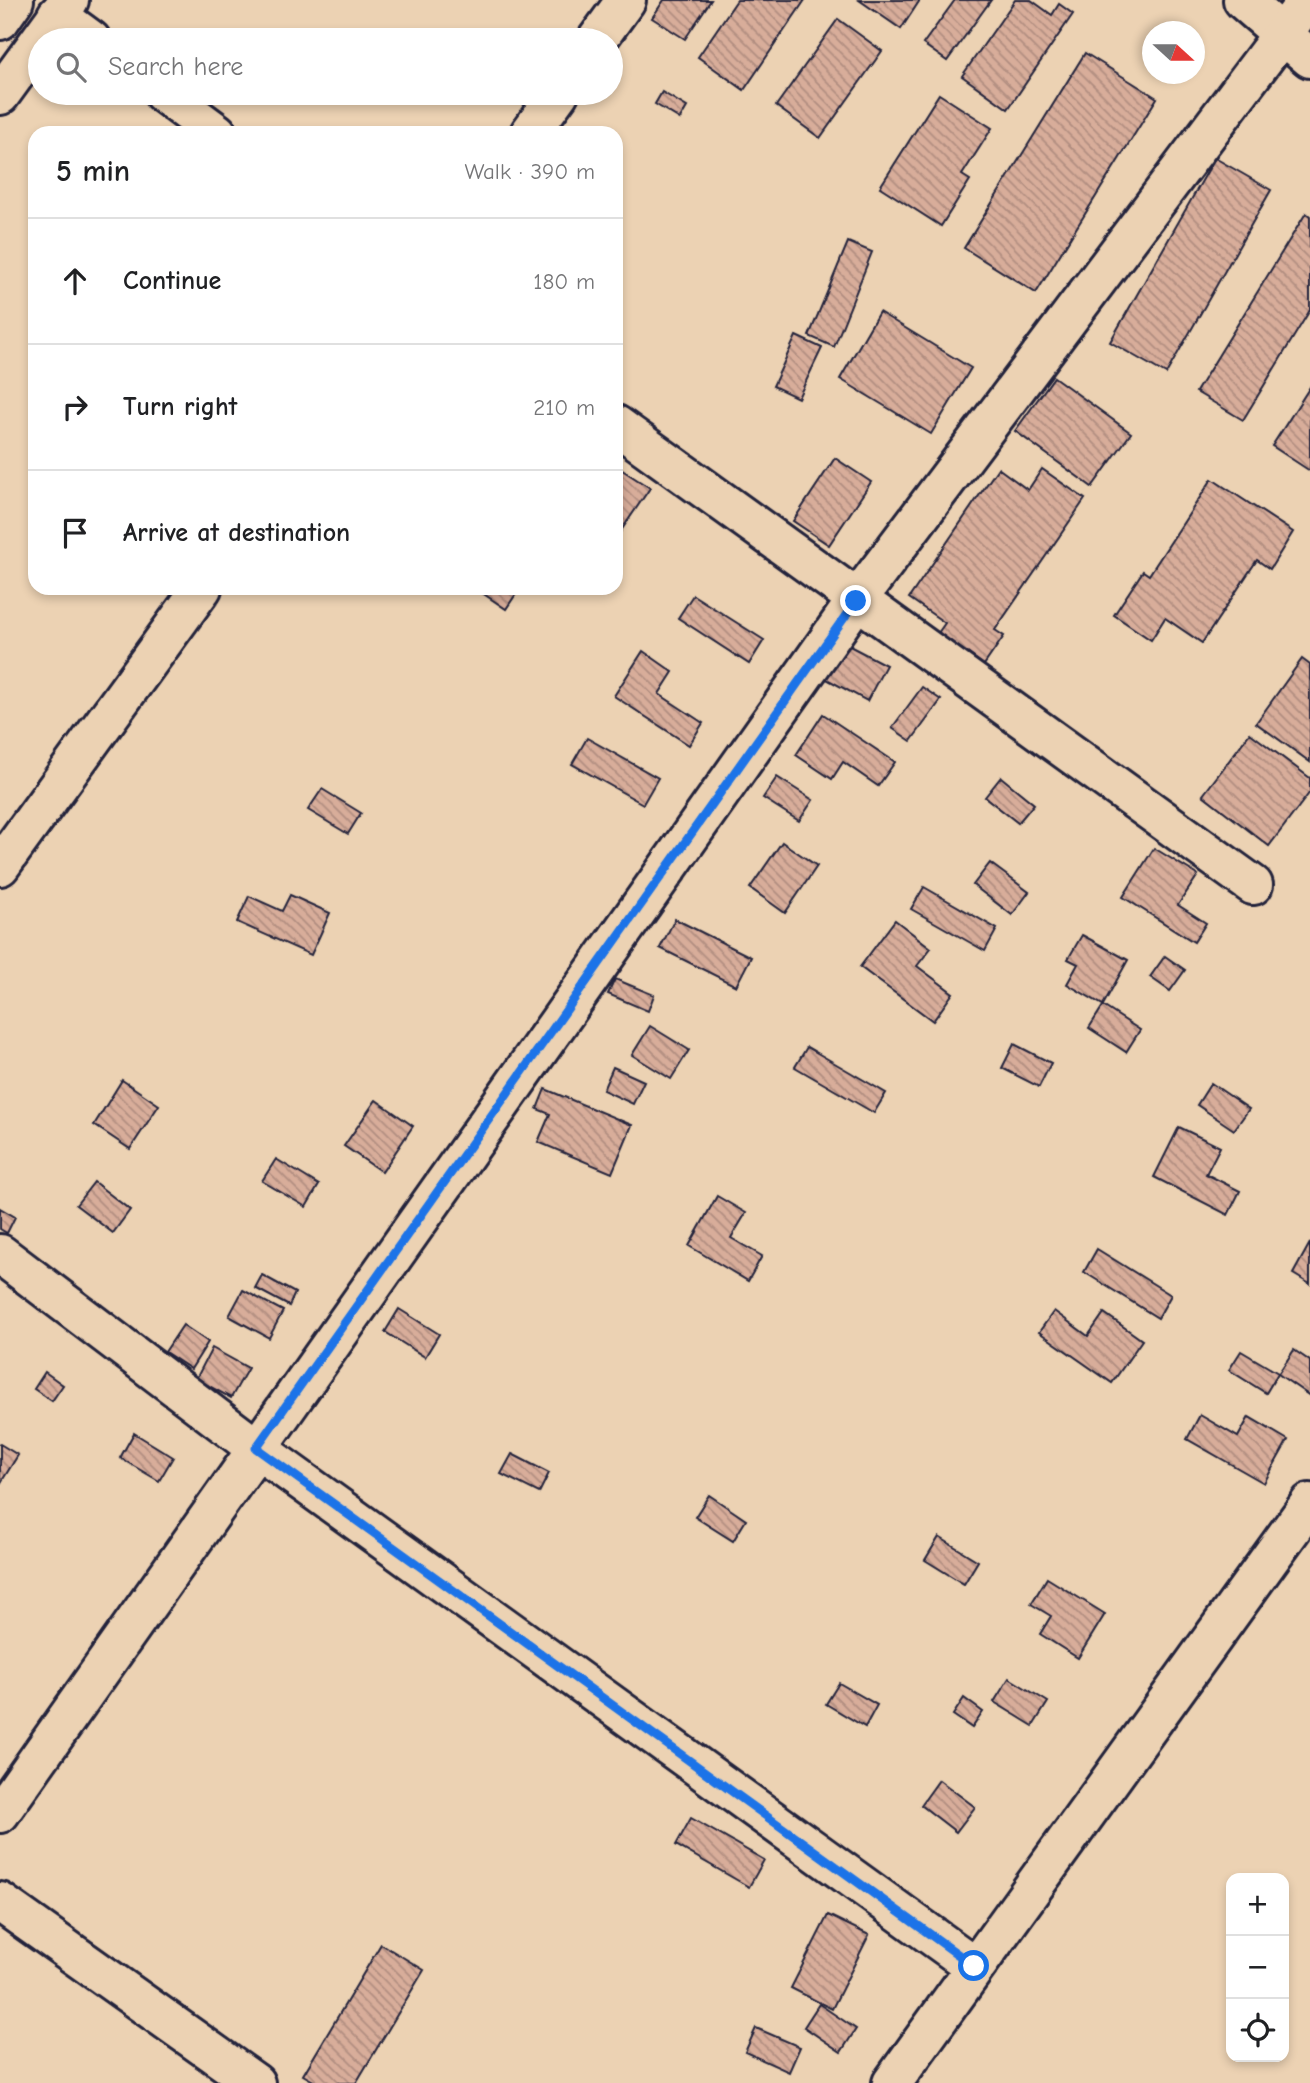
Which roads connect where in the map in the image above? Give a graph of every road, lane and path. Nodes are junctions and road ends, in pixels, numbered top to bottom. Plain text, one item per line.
1 (14, 0) edge
2 (626, 0) edge
3 (1243, 0) edge
4 (1308, 0) edge
5 (63, 8) edge
6 (0, 20) edge
7 (49, 28) edge
8 (80, 28) edge
9 (606, 28) edge
10 (1296, 47) edge
11 (28, 56) edge
12 (0, 95) edge
13 (179, 105) edge
14 (550, 105) edge
15 (208, 126) edge
16 (535, 126) edge
17 (623, 430) edge
18 (197, 595) edge
19 (856, 601) junction
20 (0, 866) edge
21 (1253, 886) dead end
22 (0, 1254) edge
23 (256, 1448) junction
24 (1310, 1503) edge
25 (0, 1813) edge
26 (0, 1902) edge
27 (974, 1966) junction
28 (254, 2083) edge
29 (892, 2083) edge

1 - 6 street
2 - 9 street
3 - 10 street
4 - 10 street
5 - 7 street
5 - 8 street
10 - 19 street
11 - 12 street
13 - 15 street
14 - 16 street
17 - 19 street
18 - 20 street
19 - 21 street
19 - 23 street
22 - 23 street
23 - 25 street
23 - 27 street
24 - 27 street
26 - 28 street
27 - 29 street

